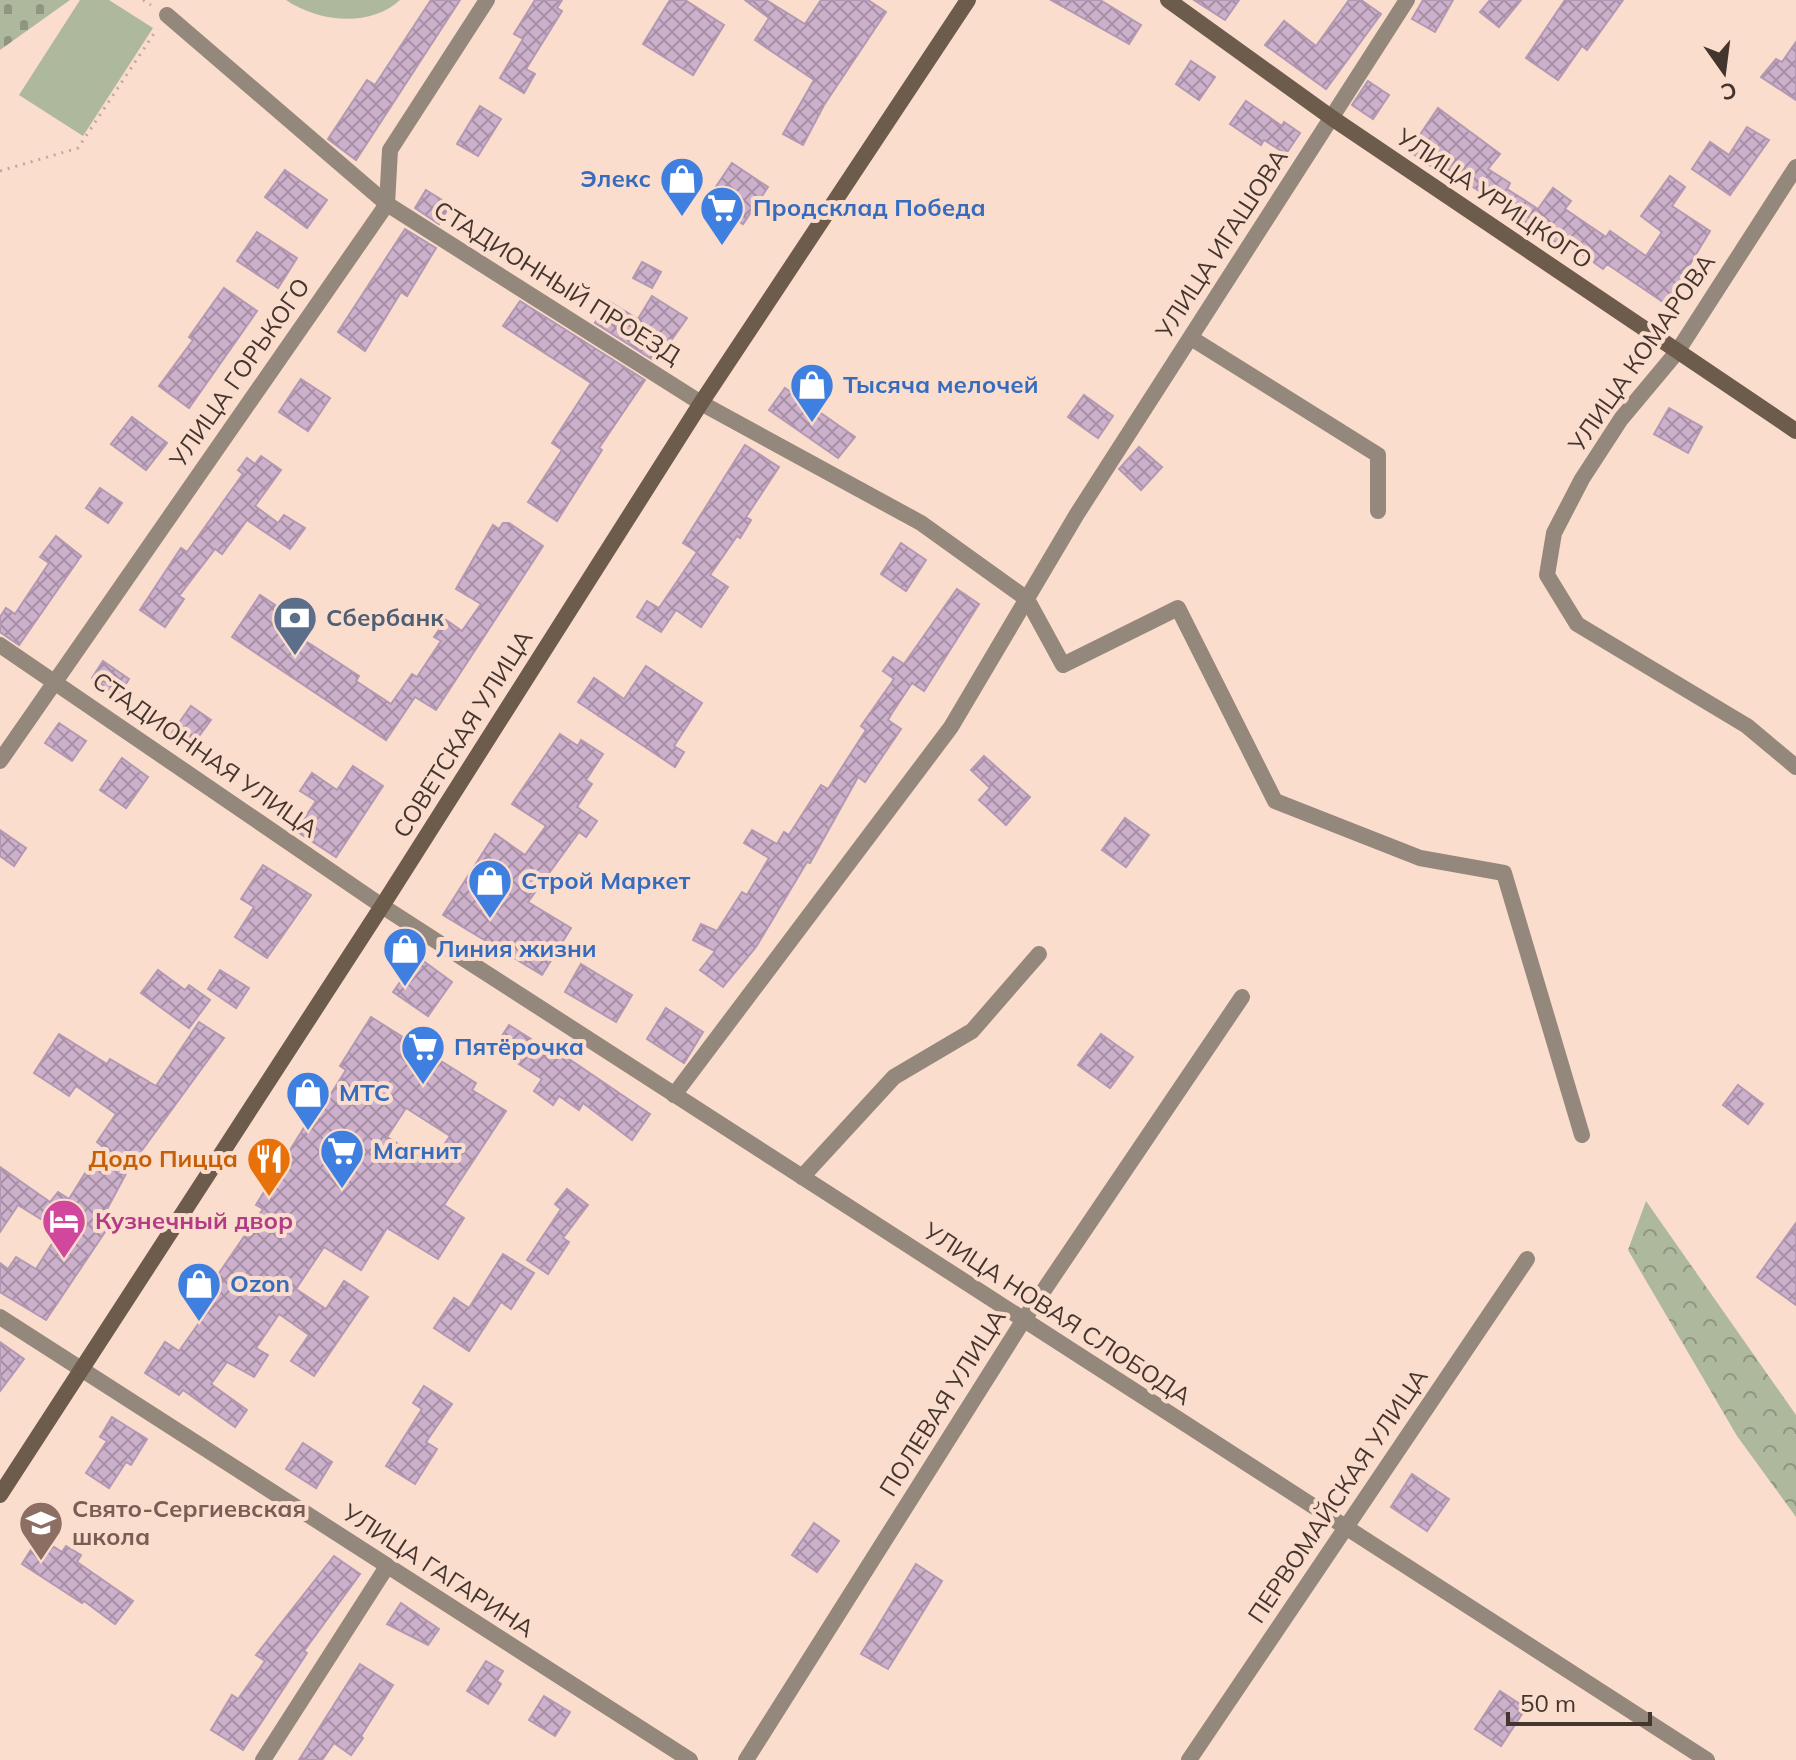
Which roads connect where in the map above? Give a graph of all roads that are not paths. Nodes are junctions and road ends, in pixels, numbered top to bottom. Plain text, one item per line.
1 (487, 0) edge
2 (968, 0) edge
3 (1168, 0) edge
4 (1407, 0) edge
5 (167, 15) road end
6 (1332, 118) junction
7 (1796, 167) edge
8 (387, 204) junction
9 (1191, 338) junction
10 (1677, 352) junction
11 (701, 403) junction
12 (1796, 431) edge
13 (1378, 511) dead end
14 (1027, 599) junction
15 (0, 645) edge
16 (55, 680) junction
17 (0, 761) edge
18 (1796, 767) edge
19 (382, 906) junction
20 (1039, 954) dead end
21 (1242, 997) dead end
22 (674, 1095) junction
23 (1582, 1135) dead end
24 (802, 1177) junction
25 (1527, 1259) dead end
26 (0, 1317) edge
27 (1023, 1321) junction
28 (83, 1369) junction
29 (0, 1495) edge
30 (1345, 1530) junction
31 (386, 1568) junction
32 (263, 1760) edge
33 (690, 1760) edge
34 (746, 1760) edge
35 (1189, 1760) edge
36 (1707, 1760) edge

1 - 8 street
2 - 11 main road, СОВЕТСКАЯ УЛИЦА
3 - 6 main road, УЛИЦА УРИЦКОГО
4 - 6 street, УЛИЦА ИГАШОВА
5 - 8 street, СТАДИОННЫЙ ПРОЕЗД
6 - 9 street, УЛИЦА ИГАШОВА
6 - 10 main road, УЛИЦА УРИЦКОГО
7 - 10 street, УЛИЦА КОМАРОВА
8 - 11 street, СТАДИОННЫЙ ПРОЕЗД
8 - 16 street, УЛИЦА ГОРЬКОГО
9 - 13 street
9 - 14 street, УЛИЦА ИГАШОВА
10 - 12 main road, УЛИЦА УРИЦКОГО
10 - 18 street, УЛИЦА КОМАРОВА
11 - 14 street, СТАДИОННЫЙ ПРОЕЗД
11 - 19 main road, СОВЕТСКАЯ УЛИЦА
14 - 22 street, УЛИЦА ИГАШОВА
14 - 23 street
15 - 16 street, СТАДИОННАЯ УЛИЦА
16 - 17 street, УЛИЦА ГОРЬКОГО
16 - 19 street, СТАДИОННАЯ УЛИЦА
19 - 22 street, УЛИЦА НОВАЯ СЛОБОДА
19 - 28 main road, СОВЕТСКАЯ УЛИЦА
20 - 24 street
21 - 27 street, ПОЛЕВАЯ УЛИЦА
22 - 24 street, УЛИЦА НОВАЯ СЛОБОДА
24 - 27 street, УЛИЦА НОВАЯ СЛОБОДА
25 - 30 street, ПЕРВОМАЙСКАЯ УЛИЦА
26 - 28 street, УЛИЦА ГАГАРИНА
27 - 30 street, УЛИЦА НОВАЯ СЛОБОДА
27 - 34 street, ПОЛЕВАЯ УЛИЦА
28 - 29 main road, СОВЕТСКАЯ УЛИЦА
28 - 31 street, УЛИЦА ГАГАРИНА
30 - 35 street, ПЕРВОМАЙСКАЯ УЛИЦА
30 - 36 street, УЛИЦА НОВАЯ СЛОБОДА
31 - 32 street
31 - 33 street, УЛИЦА ГАГАРИНА

